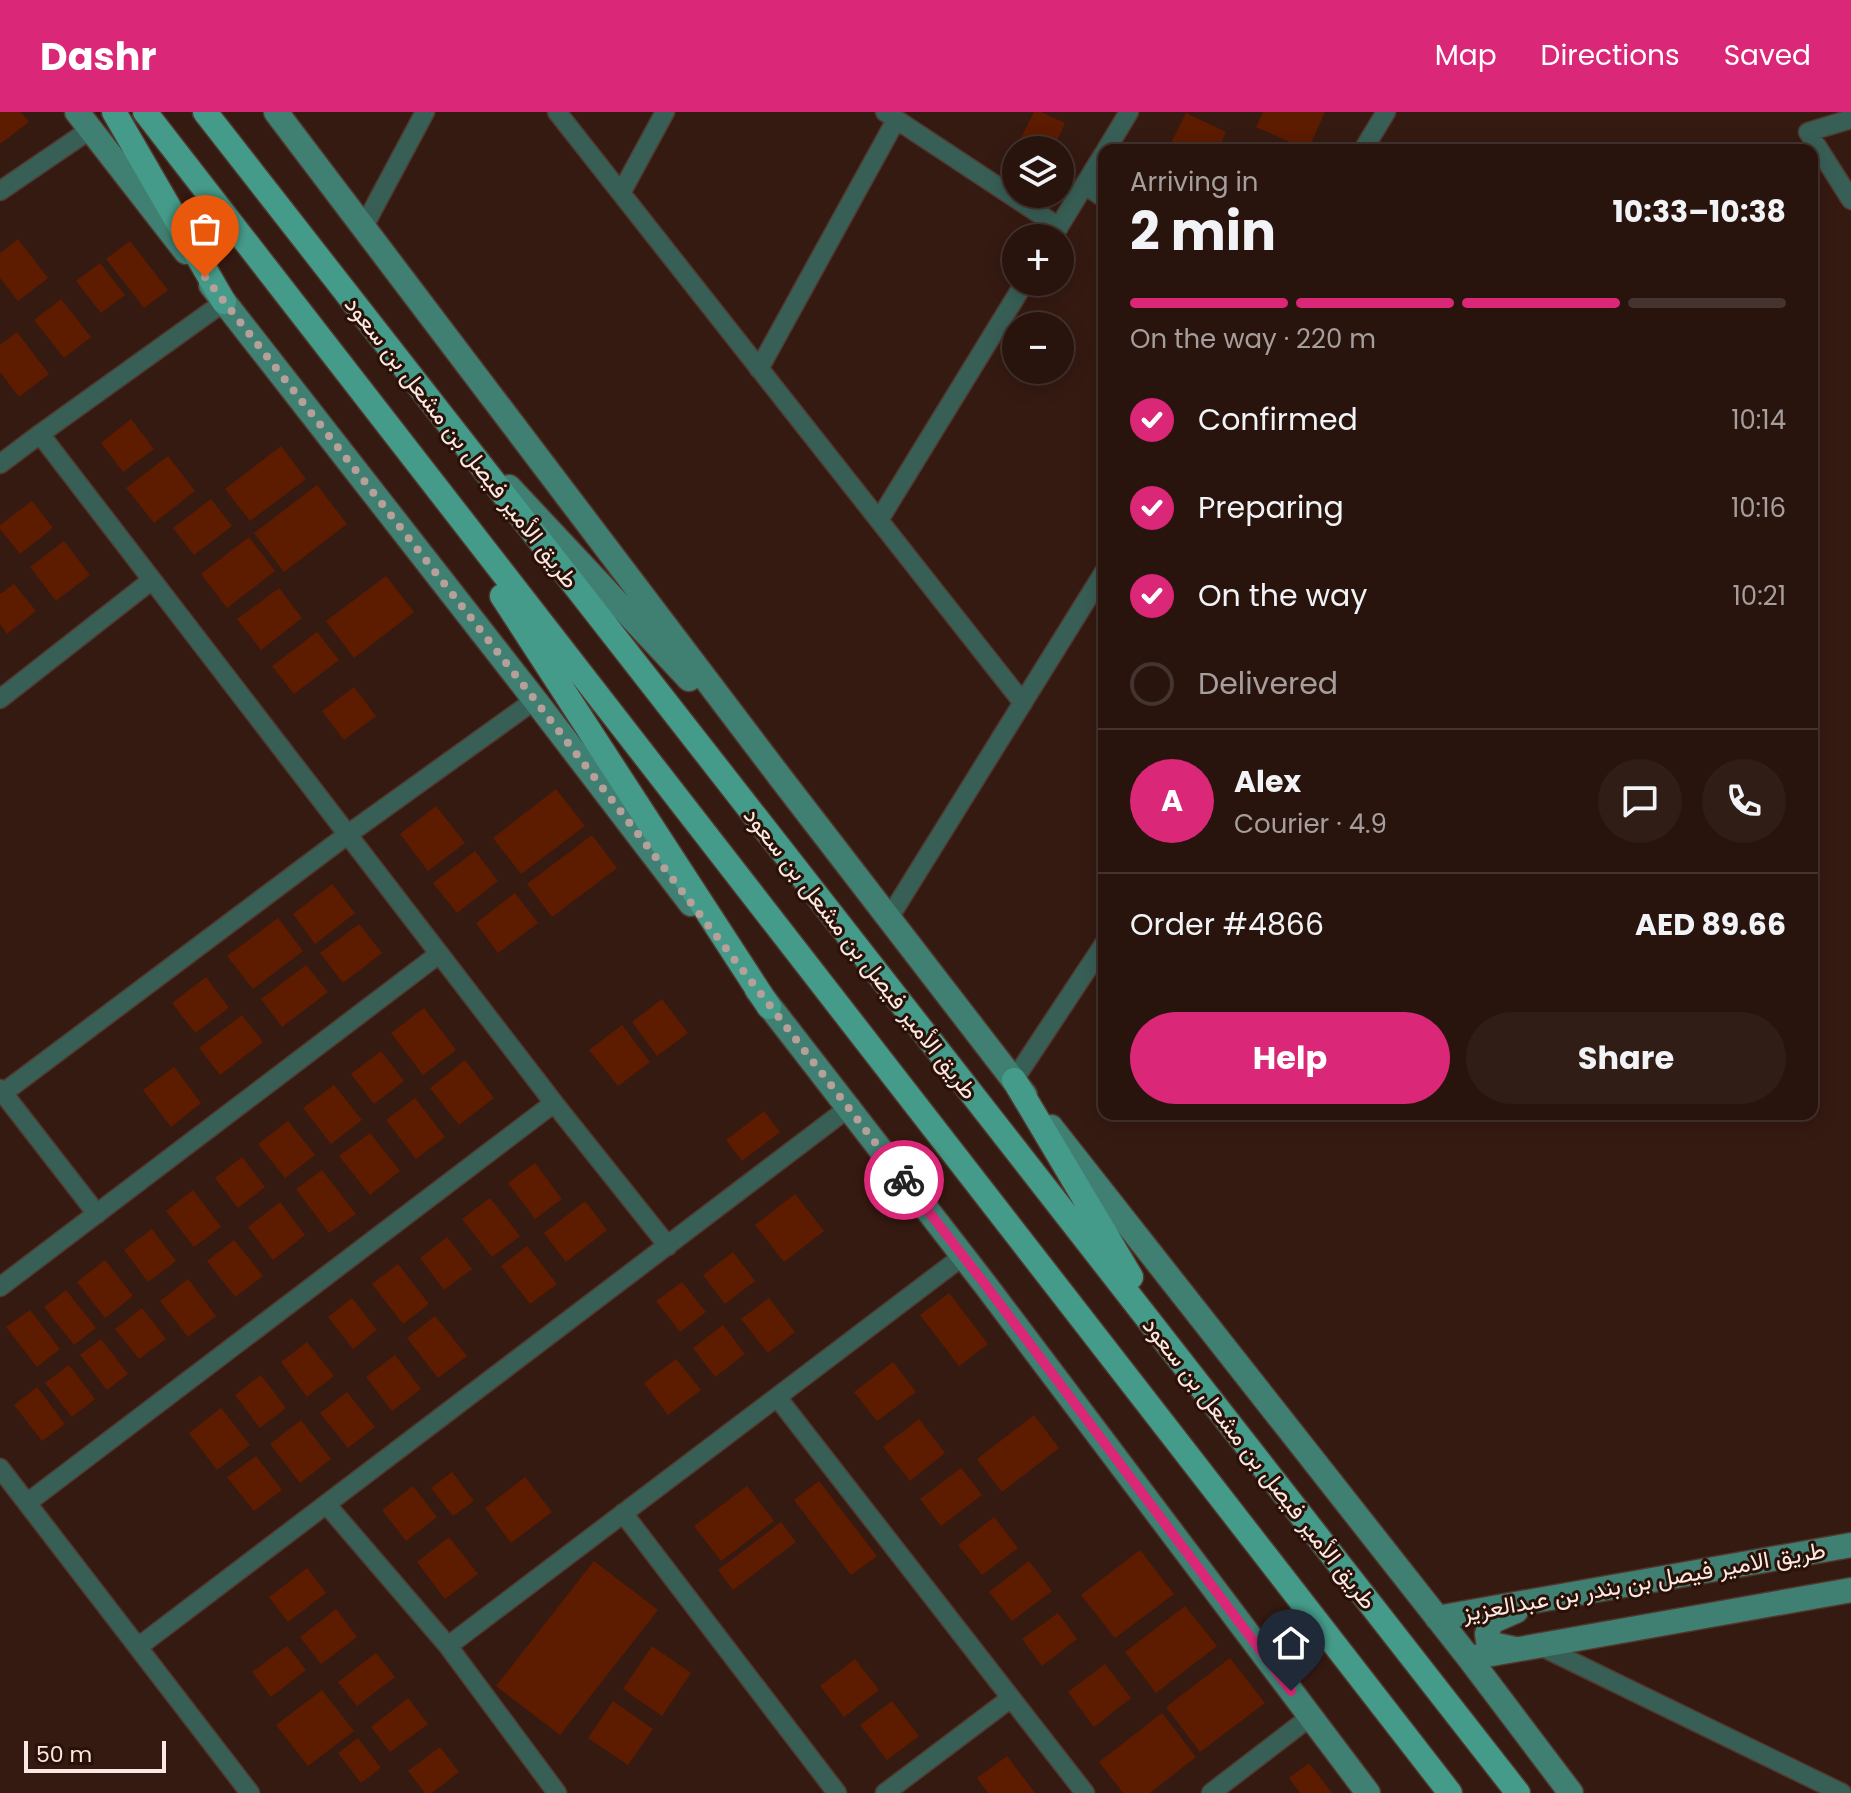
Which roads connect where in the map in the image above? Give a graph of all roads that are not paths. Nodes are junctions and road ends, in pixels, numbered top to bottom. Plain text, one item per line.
1 (114, 112) edge
2 (145, 112) edge
3 (205, 112) edge
4 (276, 112) edge
5 (425, 112) edge
6 (557, 112) edge
7 (665, 112) edge
8 (1129, 112) edge
9 (1386, 112) edge
10 (890, 116) edge
11 (1851, 119) edge
12 (84, 120) edge
13 (1110, 144) edge
14 (1367, 144) edge
15 (1816, 144) edge
16 (1818, 148) edge
17 (1098, 164) edge
18 (1085, 185) junction
19 (0, 191) edge
20 (621, 193) junction
21 (1098, 194) edge
22 (1851, 200) edge
23 (1045, 224) edge
24 (1061, 224) edge
25 (363, 228) junction
26 (1016, 296) edge
27 (224, 302) junction
28 (759, 369) junction
29 (437, 410) junction
30 (40, 434) junction
31 (414, 459) junction
32 (0, 464) edge
33 (879, 520) junction
34 (152, 580) junction
35 (1098, 582) edge
36 (0, 699) edge
37 (535, 700) junction
38 (1023, 703) junction
39 (780, 777) junction
40 (347, 835) junction
41 (889, 918) junction
42 (1098, 953) edge
43 (439, 954) junction
44 (769, 1007) junction
45 (1014, 1080) junction
46 (1, 1091) edge
47 (554, 1103) junction
48 (849, 1107) junction
49 (97, 1214) junction
50 (668, 1246) junction
51 (963, 1256) junction
52 (0, 1287) edge
53 (1181, 1362) junction
54 (777, 1397) junction
55 (0, 1468) edge
56 (27, 1503) junction
57 (327, 1505) junction
58 (623, 1513) junction
59 (1851, 1545) edge
60 (1851, 1590) edge
61 (1540, 1601) junction
62 (1437, 1618) junction
63 (448, 1646) junction
64 (138, 1647) junction
65 (1527, 1647) junction
66 (1469, 1658) junction
67 (1011, 1698) junction
68 (1310, 1717) junction
69 (250, 1793) edge
70 (557, 1793) edge
71 (837, 1793) edge
72 (885, 1793) edge
73 (1085, 1793) edge
74 (1211, 1793) edge
75 (1368, 1793) edge
76 (1450, 1793) edge
77 (1518, 1793) edge
78 (1571, 1793) edge
79 (1842, 1793) edge

1 - 27 main road
2 - 31 main road, طريق الأمير فيصل بن مشعل بن سعود
3 - 29 main road, طريق الأمير فيصل بن مشعل بن سعود
4 - 25 main road
5 - 25 street
6 - 20 street
7 - 20 street
8 - 13 street
9 - 14 street
10 - 23 street
10 - 28 street
11 - 15 street
12 - 19 street
12 - 27 main road
16 - 22 street
17 - 18 street
18 - 21 street
18 - 24 street
20 - 28 street
25 - 39 main road
26 - 33 street
27 - 30 street
27 - 37 main road
28 - 33 street
29 - 39 main road
29 - 53 main road, طريق الأمير فيصل بن مشعل بن سعود
30 - 32 street
30 - 34 street
31 - 44 main road
31 - 76 main road, طريق الأمير فيصل بن مشعل بن سعود
33 - 38 street
34 - 36 street
34 - 40 street
35 - 38 street
37 - 40 street
37 - 44 main road
38 - 41 street
39 - 41 main road
40 - 43 street
40 - 46 street
41 - 45 main road
42 - 45 street
43 - 47 street
43 - 49 street
44 - 48 main road
45 - 53 main road
45 - 62 main road
46 - 49 street
47 - 50 street
47 - 56 street
48 - 50 street
48 - 51 main road
49 - 52 street
50 - 57 street
51 - 54 street
51 - 68 main road
53 - 77 main road, طريق الأمير فيصل بن مشعل بن سعود
54 - 58 street
54 - 67 street
55 - 56 street
56 - 64 street
57 - 63 street
57 - 64 street
58 - 63 street
58 - 71 street
59 - 61 main road, طريق الامير فيصل بن بندر بن عبدالعزيز
60 - 65 main road, طريق الامير فيصل بن بندر بن عبدالعزيز
61 - 62 main road, طريق الامير فيصل بن بندر بن عبدالعزيز
61 - 65 main road
62 - 66 main road
63 - 70 street
64 - 69 street
65 - 66 main road, طريق الامير فيصل بن بندر بن عبدالعزيز
65 - 79 street
66 - 78 main road
67 - 72 street
67 - 73 street
68 - 74 street
68 - 75 main road

